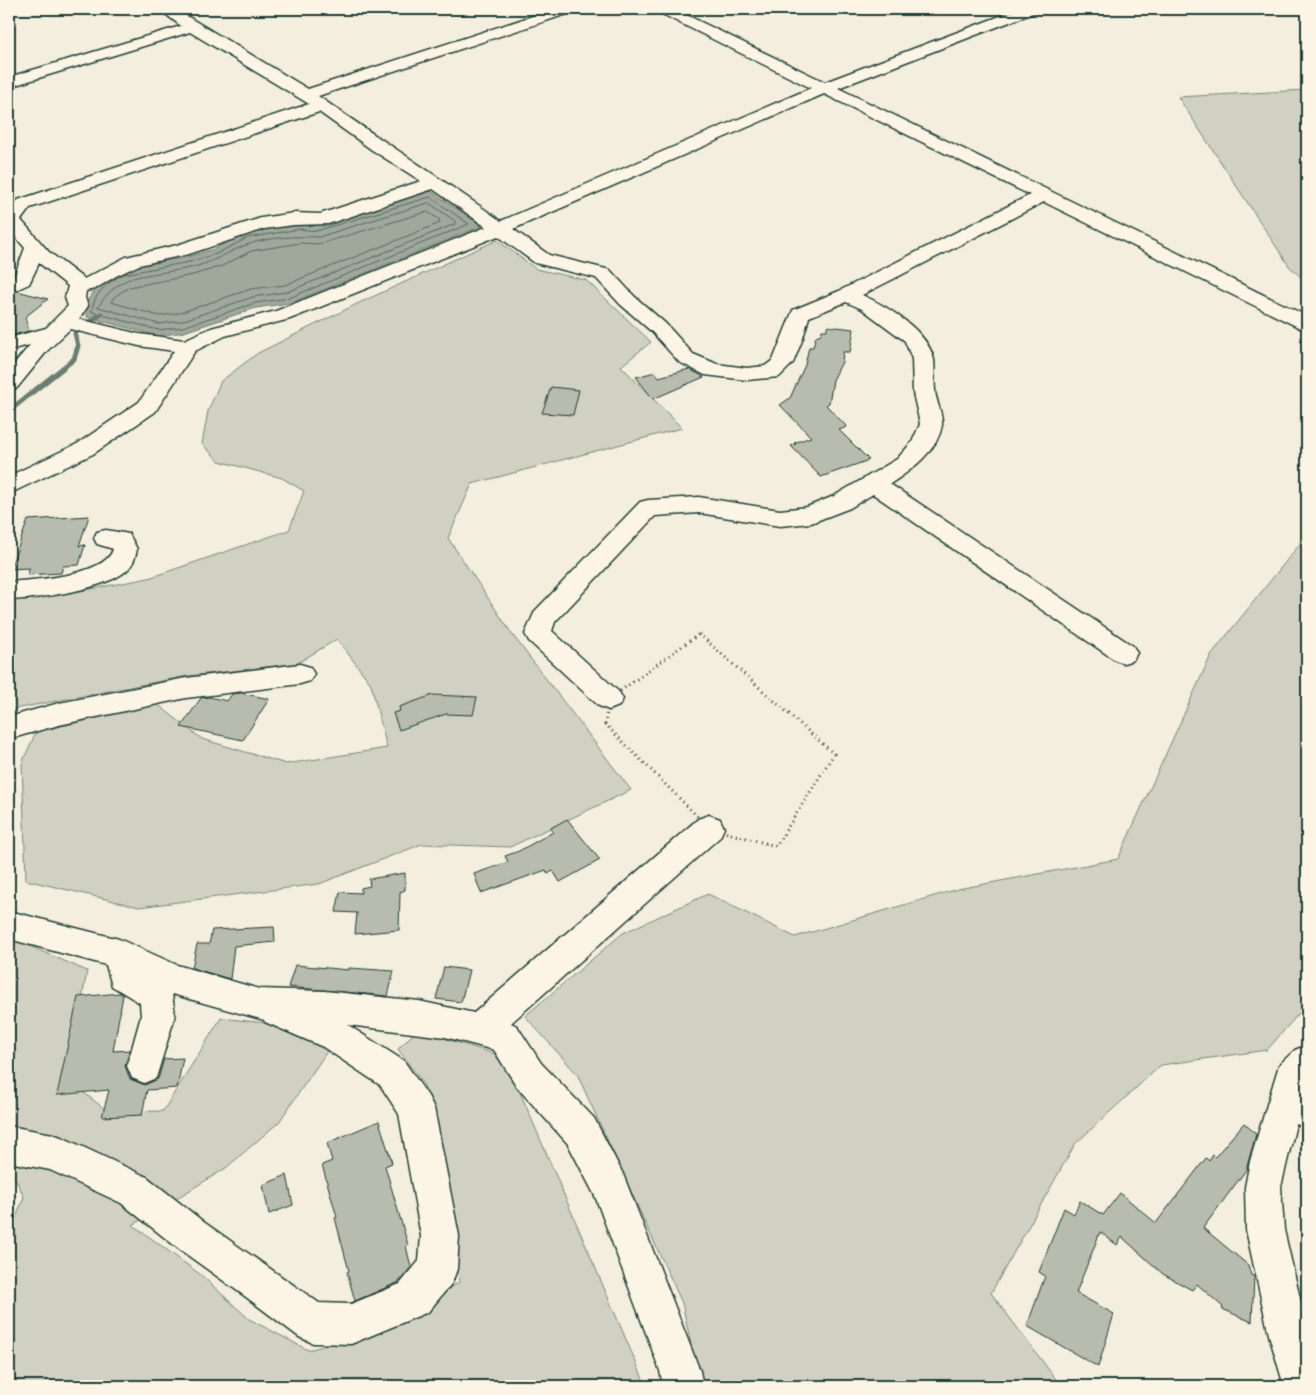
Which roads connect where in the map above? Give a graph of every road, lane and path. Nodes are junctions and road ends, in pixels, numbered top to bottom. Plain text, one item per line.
1 (166, 9) edge
2 (568, 9) edge
3 (663, 9) edge
4 (1031, 9) edge
5 (192, 27) junction
6 (9, 82) edge
7 (824, 88) junction
8 (313, 100) junction
9 (435, 182) junction
10 (1044, 195) junction
11 (10, 219) edge
12 (498, 229) junction
13 (35, 248) junction
14 (78, 284) junction
15 (9, 287) edge
16 (846, 295) junction
17 (1307, 324) edge
18 (72, 327) junction
19 (9, 344) edge
20 (187, 347) junction
21 (9, 383) edge
22 (874, 484) junction
23 (9, 485) edge
24 (106, 538) dead end
25 (9, 591) edge
26 (1124, 653) dead end
27 (300, 674) dead end
28 (609, 700) junction
29 (9, 728) edge
30 (709, 828) junction
31 (9, 925) edge
32 (119, 954) junction
33 (259, 1004) junction
34 (479, 1030) junction
35 (144, 1066) dead end
36 (1299, 1069) edge
37 (1307, 1110) edge
38 (9, 1144) edge
39 (683, 1386) edge
40 (1304, 1386) edge

1 - 5 street
2 - 8 street
3 - 7 street
4 - 7 street
5 - 6 street
5 - 8 street
7 - 10 street
7 - 12 street
8 - 9 street
8 - 11 street
9 - 12 street
9 - 14 street
10 - 16 street
10 - 17 street
11 - 13 street
12 - 16 street
12 - 20 street
13 - 14 street
13 - 15 street
14 - 18 street
16 - 22 street
18 - 19 street
18 - 20 street
18 - 21 street
20 - 23 street
22 - 26 street
22 - 28 street
24 - 25 street
27 - 29 street
28 - 30 path
28 - 30 path
30 - 34 street
31 - 32 street
32 - 33 street
32 - 35 street
33 - 34 street
33 - 38 street
34 - 39 street
36 - 37 street
36 - 40 street

